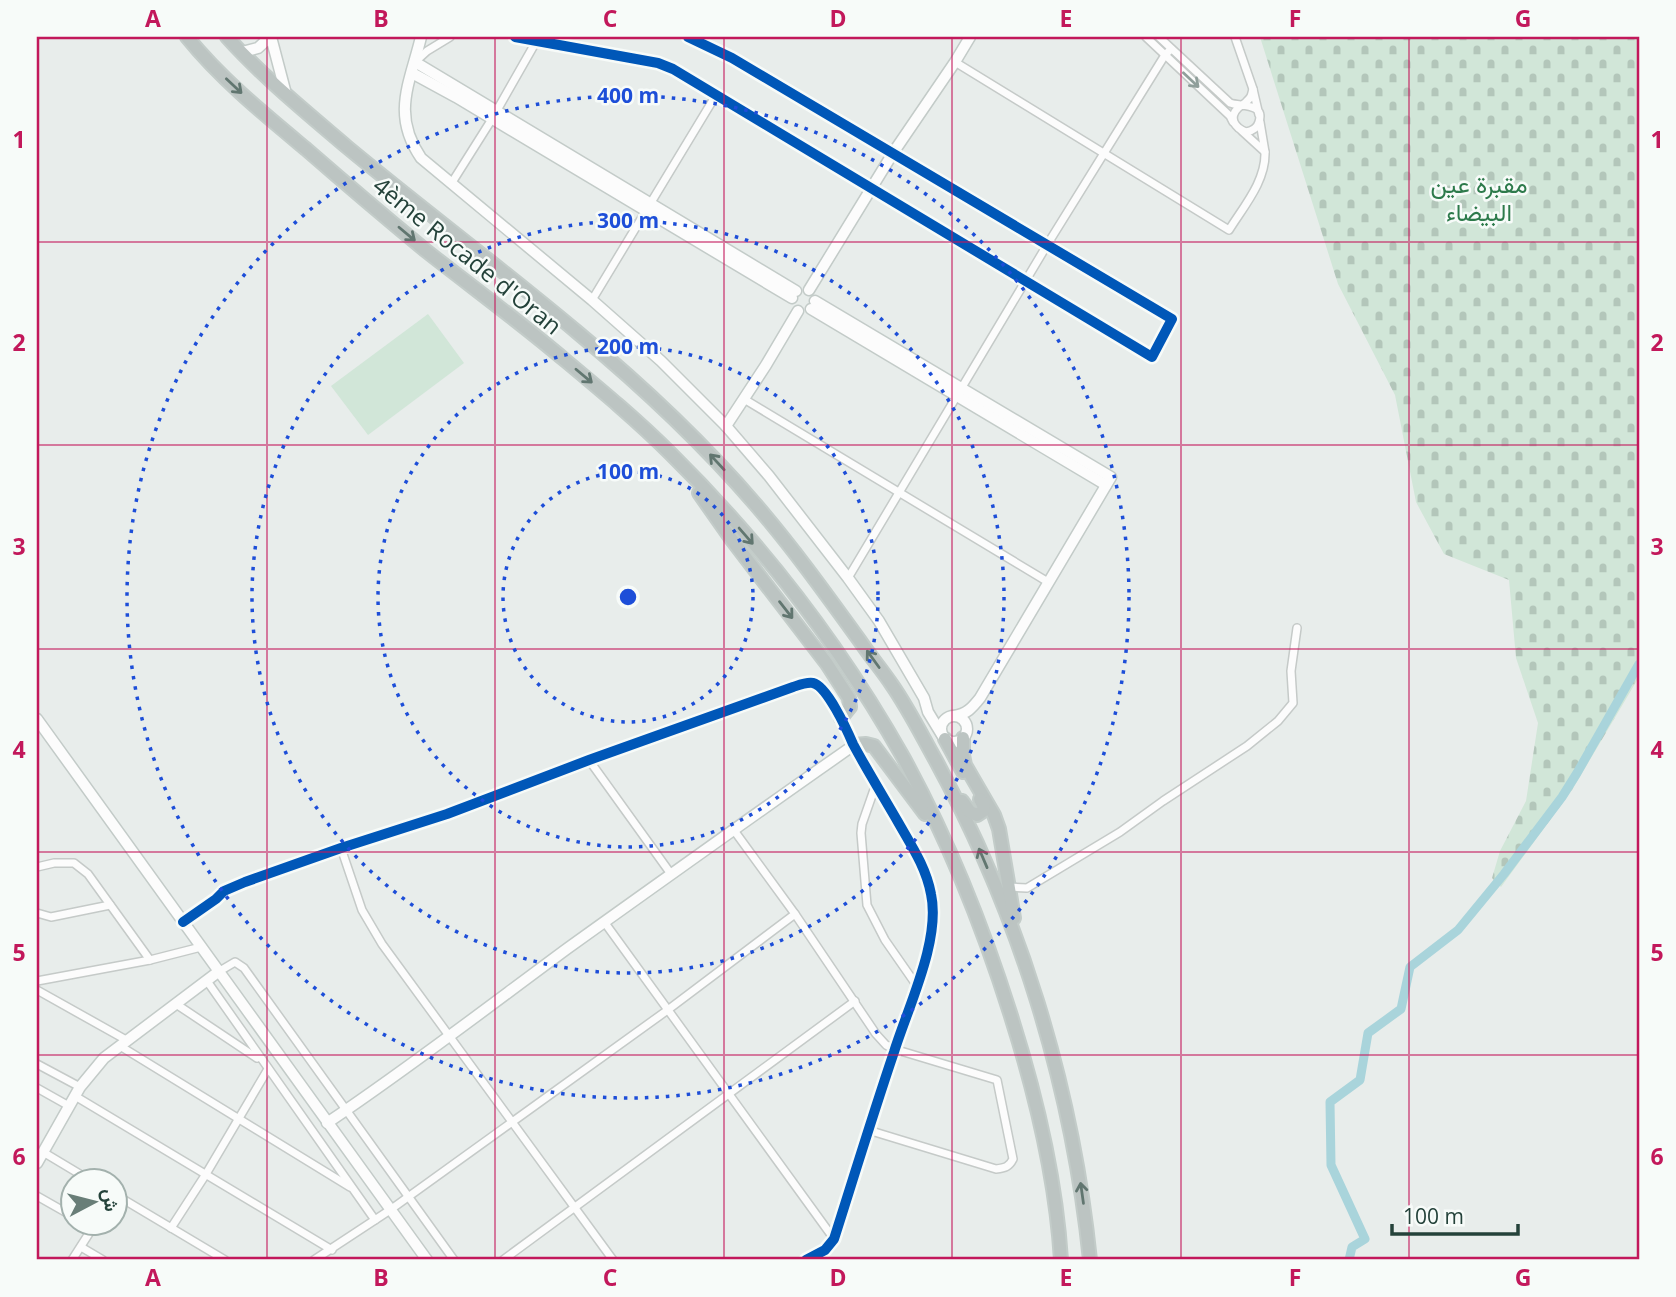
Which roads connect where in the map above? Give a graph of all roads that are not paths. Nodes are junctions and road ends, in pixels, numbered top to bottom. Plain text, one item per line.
1 (187, 37) edge
2 (270, 37) edge
3 (421, 37) edge
4 (450, 37) edge
5 (515, 37) edge
6 (691, 37) edge
7 (971, 37) edge
8 (1146, 37) edge
9 (1159, 37) edge
10 (1235, 37) edge
11 (537, 40) junction
12 (234, 43) edge
13 (1168, 52) junction
14 (955, 62) junction
15 (413, 68) junction
16 (1252, 89) junction
17 (286, 94) junction
18 (716, 95) junction
19 (1242, 106) junction
20 (494, 115) junction
21 (1260, 117) junction
22 (1235, 125) junction
23 (1241, 131) junction
24 (1265, 152) junction
25 (893, 153) junction
26 (1103, 153) junction
27 (451, 184) junction
28 (872, 188) junction
29 (649, 207) junction
30 (1047, 245) junction
31 (1027, 281) junction
32 (809, 290) junction
33 (794, 295) junction
34 (592, 300) junction
35 (813, 305) junction
36 (798, 311) junction
37 (959, 393) junction
38 (744, 398) junction
39 (726, 426) junction
40 (673, 456) junction
41 (899, 493) junction
42 (848, 578) junction
43 (1048, 582) junction
44 (1297, 628) dead end
45 (924, 698) junction
46 (980, 698) junction
47 (951, 716) junction
48 (841, 718) junction
49 (37, 720) edge
50 (965, 734) junction
51 (943, 737) junction
52 (854, 745) junction
53 (589, 760) junction
54 (945, 778) junction
55 (876, 784) junction
56 (733, 829) junction
57 (943, 839) junction
58 (341, 848) junction
59 (37, 867) edge
60 (671, 874) junction
61 (1008, 886) junction
62 (110, 905) junction
63 (37, 913) edge
64 (795, 914) junction
65 (183, 922) junction
66 (606, 923) junction
67 (201, 947) junction
68 (1020, 950) junction
69 (150, 960) junction
70 (218, 972) junction
71 (37, 981) edge
72 (206, 981) junction
73 (917, 986) junction
74 (39, 991) edge
75 (855, 1001) junction
76 (37, 1002) edge
77 (176, 1004) junction
78 (669, 1009) junction
79 (450, 1035) junction
80 (124, 1044) junction
81 (894, 1049) junction
82 (261, 1060) junction
83 (37, 1063) edge
84 (268, 1069) junction
85 (37, 1088) edge
86 (78, 1092) junction
87 (729, 1093) junction
88 (68, 1106) junction
89 (346, 1110) junction
90 (238, 1119) junction
91 (511, 1122) junction
92 (327, 1123) junction
93 (868, 1130) junction
94 (43, 1152) junction
95 (37, 1163) edge
96 (71, 1168) edge
97 (206, 1174) junction
98 (352, 1189) junction
99 (37, 1196) edge
100 (409, 1196) junction
101 (130, 1203) edge
102 (575, 1207) junction
103 (60, 1209) edge
104 (390, 1210) junction
105 (375, 1220) junction
106 (171, 1228) junction
107 (86, 1238) edge
108 (834, 1238) junction
109 (80, 1247) junction
110 (332, 1250) junction
111 (72, 1260) edge
112 (103, 1260) edge
113 (225, 1260) edge
114 (314, 1260) edge
115 (427, 1260) edge
116 (454, 1260) edge
117 (503, 1260) edge
118 (614, 1260) edge
119 (806, 1260) edge
120 (1061, 1260) edge
121 (1090, 1260) edge

1 -> 40 highway, 4ème Rocade d'Oran
2 - 12 street
2 - 17 street
3 - 15 street
4 - 15 street
5 - 11 street
6 - 25 street
7 - 14 street
8 - 13 street
9 - 13 street
10 - 16 street
11 - 18 street
11 - 20 street
12 - 17 highway, 4ème Rocade d'Oran
13 - 19 street
13 -> 22 street
13 - 26 street
14 - 25 street
14 - 26 street
15 - 20 street
15 - 27 street
16 - 19 street
16 - 21 street
54 -> 17 highway, 4ème Rocade d'Oran
18 - 28 street
18 - 29 street
19 - 21 street
19 - 22 street
20 - 27 street
20 - 29 street
21 - 23 street
21 - 24 street
22 - 23 street
23 - 24 street
24 - 26 street
25 - 28 street
25 - 30 street
26 - 30 street
27 - 34 street
28 - 31 street
28 - 32 street
29 - 33 street
29 - 34 street
30 - 31 street
30 - 31 street
31 - 37 street
32 - 33 street
32 - 35 street
33 - 36 street
34 - 39 street
35 - 36 street
35 - 37 street
36 - 38 street
37 - 41 street
37 - 43 street
38 - 39 street
38 - 41 street
39 - 42 street
40 -> 48 highway
40 -> 57 highway, 4ème Rocade d'Oran
41 - 42 street
41 - 43 street
42 - 45 street
43 - 46 street
44 - 61 street
45 - 47 street
45 - 51 street
46 - 47 street
46 - 50 street
47 - 50 street
47 - 51 street
48 - 52 street
48 - 53 street
49 - 65 street
50 - 51 street
50 - 61 highway
51 - 54 highway
52 - 55 street
52 - 56 street
52 - 57 highway
53 - 58 street
53 - 60 street
68 -> 54 highway, 4ème Rocade d'Oran
55 - 73 street
55 - 73 street
56 - 60 street
56 - 64 street
57 - 120 highway, 4ème Rocade d'Oran
58 - 65 street
58 - 79 street
59 - 62 street
60 - 66 street
61 - 68 highway
62 - 63 street
62 - 69 street
64 - 75 street
64 - 78 street
65 - 67 street
66 - 78 street
66 - 79 street
67 - 69 street
67 - 70 street
121 -> 68 highway, 4ème Rocade d'Oran
69 - 71 street
70 - 72 street
70 - 89 street
70 - 92 street
72 - 77 street
72 - 82 street
73 - 81 street
74 - 76 street
74 - 80 street
75 - 81 street
75 - 87 street
77 - 80 street
77 - 82 street
78 - 87 street
78 - 91 street
79 - 89 street
79 - 91 street
80 - 86 street
80 - 90 street
81 - 93 street
81 - 93 street
82 - 84 street
83 - 86 street
84 - 90 street
84 - 98 street
85 - 88 street
86 - 88 street
86 - 97 street
87 - 102 street
87 - 108 street
88 - 94 street
89 - 92 street
89 - 100 street
90 - 97 street
90 - 98 street
91 - 100 street
91 - 102 street
92 - 104 street
93 - 108 street
94 - 95 street
94 - 96 street
97 - 106 street
97 - 110 street
98 - 105 street
99 - 103 street
100 - 104 street
100 - 116 street
101 - 106 street
102 - 117 street
102 - 118 street
104 - 105 street
104 - 115 street
105 - 110 street
106 - 113 street
107 - 109 street
108 - 119 street
109 - 111 street
109 - 112 street
110 - 114 street

